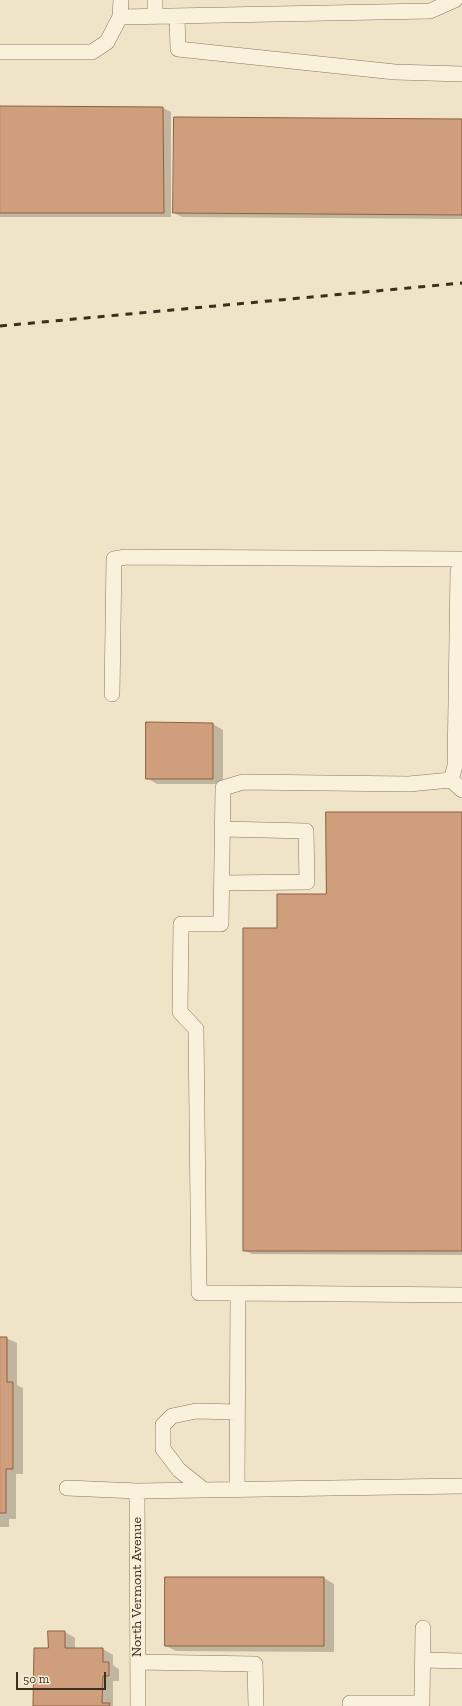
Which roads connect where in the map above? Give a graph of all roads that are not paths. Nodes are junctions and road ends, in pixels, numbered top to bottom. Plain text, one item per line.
1 (121, 0) edge
2 (155, 0) edge
3 (449, 1) edge
4 (177, 16) junction
5 (120, 17) junction
6 (155, 17) junction
7 (0, 52) edge
8 (462, 74) edge
9 (462, 559) edge
10 (462, 568) edge
11 (112, 694) dead end
12 (457, 785) edge
13 (223, 829) junction
14 (223, 883) junction
15 (238, 1293) junction
16 (462, 1296) edge
17 (237, 1412) junction
18 (462, 1486) edge
19 (68, 1488) dead end
20 (204, 1490) junction
21 (237, 1490) junction
22 (137, 1491) junction
23 (423, 1628) dead end
24 (423, 1660) junction
25 (462, 1661) edge
26 (138, 1662) junction
27 (350, 1703) dead end
28 (422, 1704) edge
29 (138, 1706) edge
30 (256, 1706) edge

1 - 5 street
2 - 6 street
3 - 4 street
4 - 6 street
4 - 8 street
5 - 6 street
5 - 7 street
9 - 11 street
10 - 12 street
12 - 13 street
13 - 14 street
13 - 14 street
14 - 15 street
15 - 16 street
15 - 17 street
17 - 20 street
17 - 21 street
18 - 21 street
19 - 22 street
20 - 21 street
20 - 22 street
22 - 26 street, North Vermont Avenue
23 - 24 street
24 - 25 street
24 - 28 street
26 - 29 street, North Vermont Avenue
26 - 30 street
27 - 28 street

